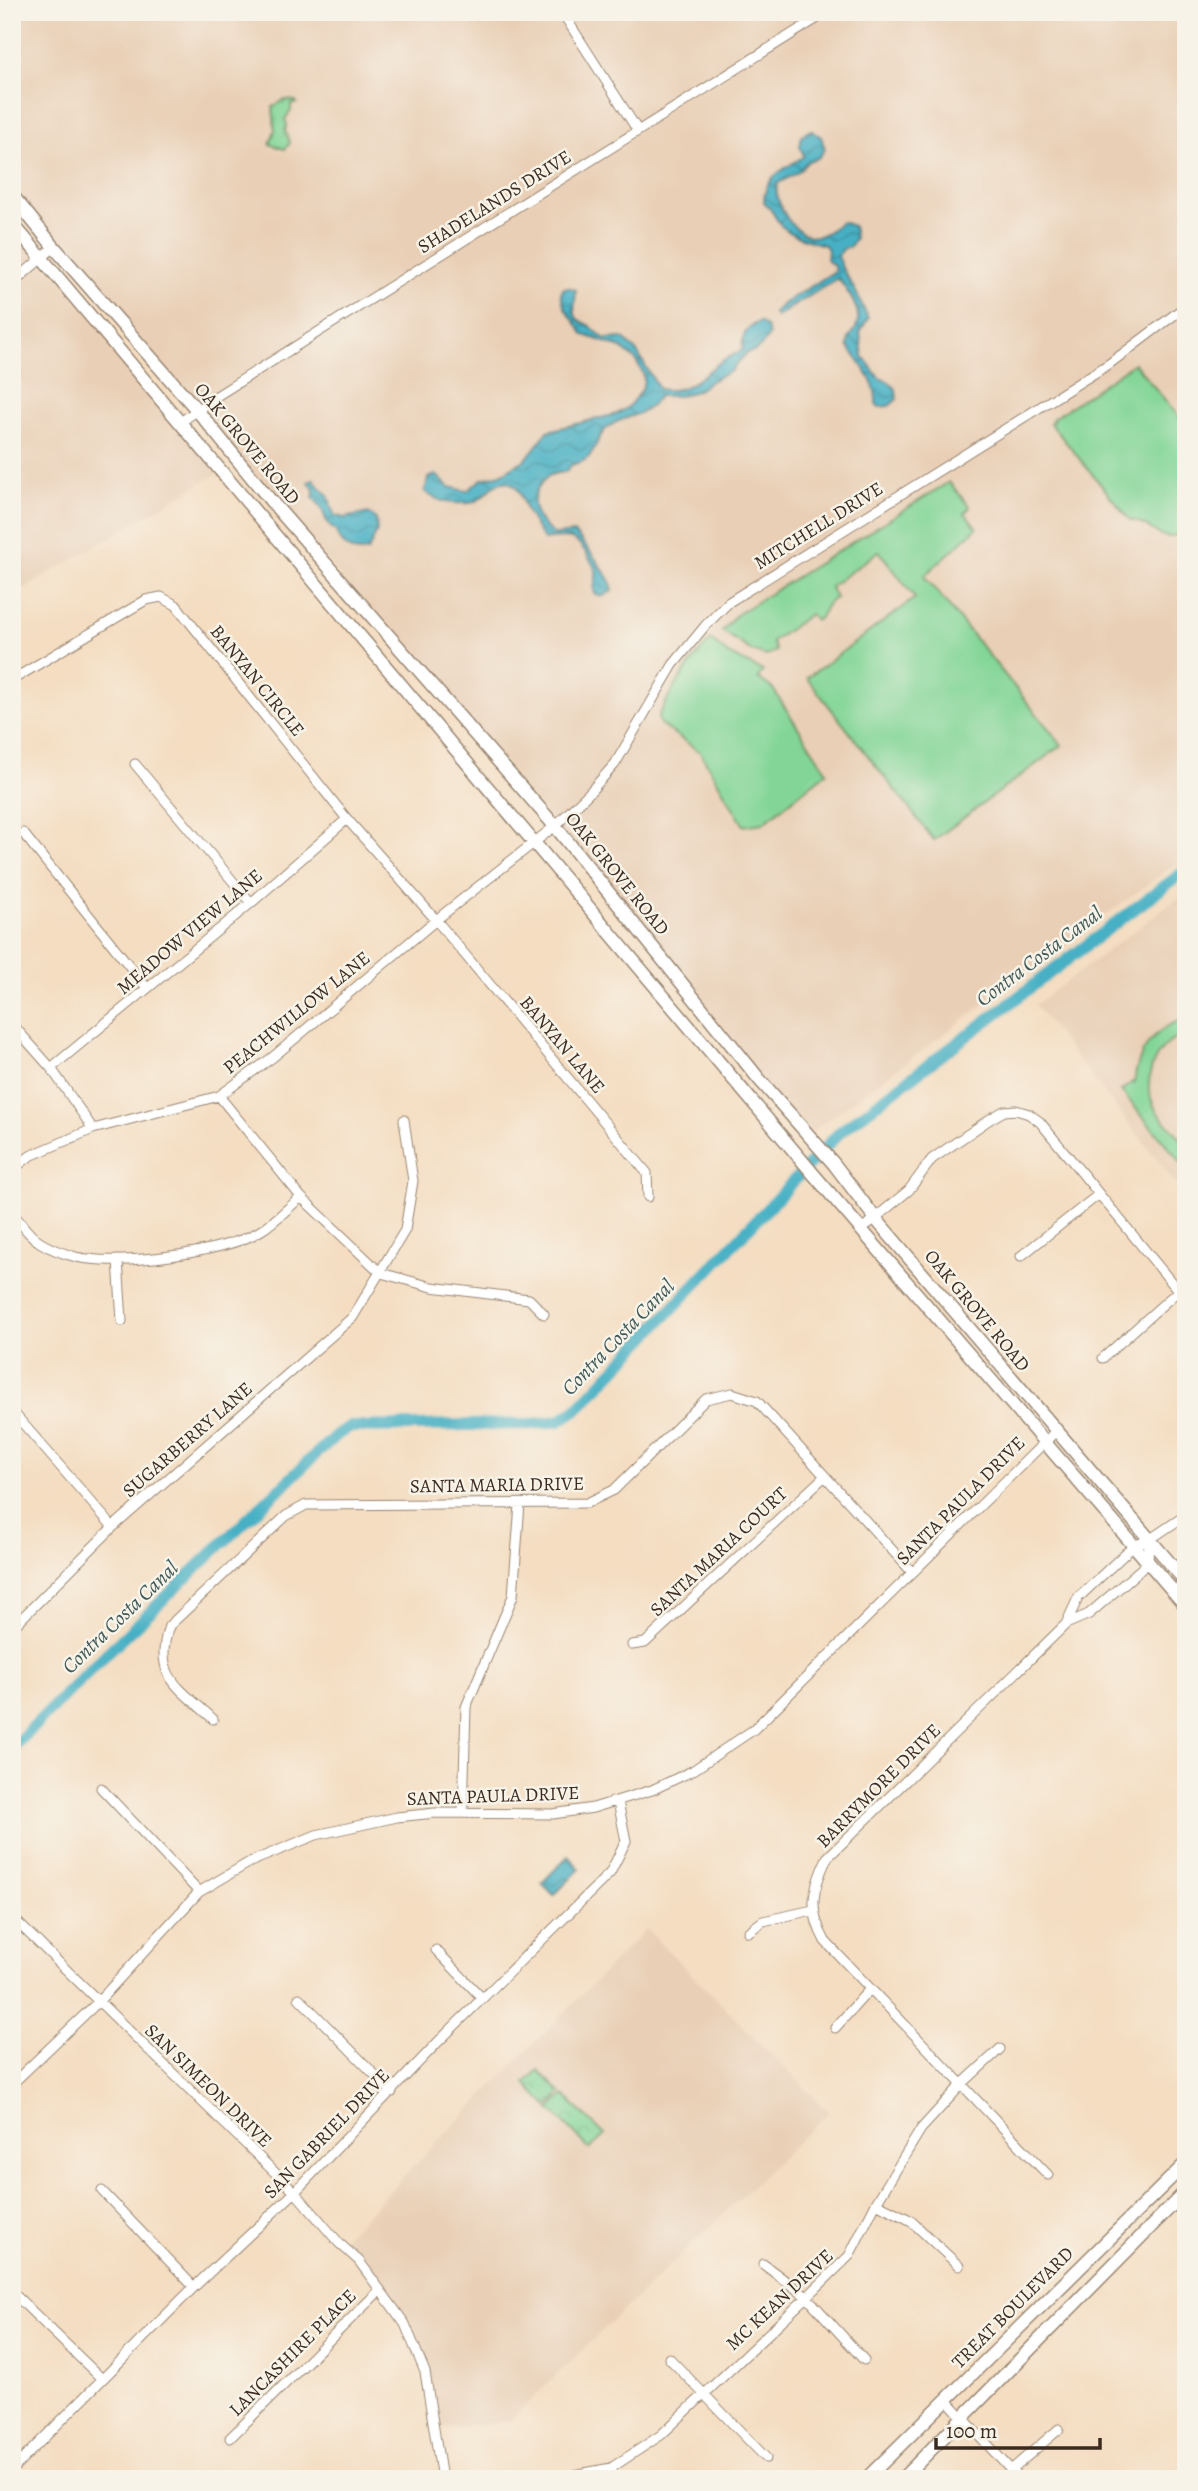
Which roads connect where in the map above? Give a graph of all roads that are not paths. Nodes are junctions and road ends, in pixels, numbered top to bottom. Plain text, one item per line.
1 (562, 12) edge
2 (827, 12) edge
3 (638, 131) junction
4 (12, 195) edge
5 (12, 223) edge
6 (54, 247) junction
7 (40, 257) junction
8 (12, 284) edge
9 (1186, 306) edge
10 (197, 410) junction
11 (181, 422) junction
12 (12, 680) edge
13 (135, 764) dead end
14 (347, 818) junction
15 (555, 826) junction
16 (23, 833) dead end
17 (534, 842) junction
18 (251, 903) junction
19 (436, 919) junction
20 (148, 988) junction
21 (12, 1024) edge
22 (51, 1069) junction
23 (747, 1094) junction
24 (219, 1097) junction
25 (404, 1119) dead end
26 (93, 1129) junction
27 (802, 1129) junction
28 (12, 1170) edge
29 (1098, 1195) junction
30 (301, 1197) junction
31 (648, 1197) dead end
32 (12, 1212) edge
33 (875, 1218) junction
34 (862, 1229) junction
35 (1021, 1256) dead end
36 (118, 1260) junction
37 (381, 1273) junction
38 (1178, 1291) junction
39 (1186, 1300) edge
40 (544, 1314) dead end
41 (122, 1321) dead end
42 (1103, 1358) dead end
43 (12, 1411) edge
44 (1056, 1431) junction
45 (1043, 1441) junction
46 (825, 1476) junction
47 (520, 1504) junction
48 (1186, 1516) edge
49 (113, 1527) junction
50 (1149, 1541) junction
51 (1133, 1546) junction
52 (1147, 1563) junction
53 (912, 1572) junction
54 (1186, 1582) edge
55 (1186, 1606) edge
56 (14, 1623) edge
57 (1066, 1624) junction
58 (632, 1645) dead end
59 (213, 1719) dead end
60 (101, 1788) dead end
61 (618, 1802) junction
62 (463, 1813) junction
63 (199, 1892) junction
64 (813, 1910) junction
65 (12, 1917) edge
66 (748, 1932) dead end
67 (436, 1950) dead end
68 (870, 1989) junction
69 (299, 1998) dead end
70 (482, 1998) junction
71 (98, 2002) junction
72 (835, 2028) dead end
73 (1000, 2049) dead end
74 (963, 2083) junction
75 (12, 2084) edge
76 (392, 2092) junction
77 (1186, 2162) edge
78 (1048, 2175) dead end
79 (102, 2191) dead end
80 (1186, 2191) edge
81 (295, 2192) junction
82 (876, 2203) junction
83 (763, 2264) dead end
84 (959, 2266) dead end
85 (194, 2287) junction
86 (380, 2290) junction
87 (12, 2292) edge
88 (807, 2297) junction
89 (669, 2358) dead end
90 (864, 2361) dead end
91 (102, 2379) junction
92 (703, 2394) junction
93 (946, 2399) junction
94 (964, 2416) junction
95 (1059, 2429) dead end
96 (230, 2438) dead end
97 (766, 2458) dead end
98 (611, 2468) junction
99 (12, 2470) edge
100 (1011, 2470) junction
101 (442, 2479) edge
102 (553, 2479) edge
103 (615, 2479) edge
104 (866, 2479) edge
105 (902, 2479) edge
106 (1019, 2479) edge

1 - 3 street
2 - 3 street, SHADELANDS DRIVE
3 - 10 street, SHADELANDS DRIVE
4 - 6 main road, OAK GROVE ROAD
5 - 7 main road, OAK GROVE ROAD
6 - 7 street
6 - 10 main road, OAK GROVE ROAD
7 - 8 street
7 - 11 main road, OAK GROVE ROAD
9 - 15 street, MITCHELL DRIVE
10 - 11 street, SHADELANDS DRIVE
10 - 15 main road, OAK GROVE ROAD
11 - 17 main road, OAK GROVE ROAD
12 - 14 street, BANYAN CIRCLE
13 - 18 street
14 - 18 street, MEADOW VIEW LANE
14 - 19 street, BANYAN CIRCLE
15 - 17 street, MITCHELL DRIVE
15 - 27 main road, OAK GROVE ROAD
16 - 20 street
17 - 19 street, PEACHWILLOW LANE
17 - 23 main road, OAK GROVE ROAD
18 - 20 street, MEADOW VIEW LANE
19 - 24 street, PEACHWILLOW LANE
19 - 31 street, BANYAN LANE
20 - 22 street, MEADOW VIEW LANE
21 - 22 street
22 - 26 street
23 - 27 main road
23 - 34 main road, OAK GROVE ROAD
24 - 26 street, PEACHWILLOW LANE
24 - 30 street
25 - 37 street, SUGARBERRY LANE
26 - 28 street, PEACHWILLOW LANE
27 - 33 main road, OAK GROVE ROAD
29 - 33 street
29 - 35 street
29 - 38 street
30 - 36 street
30 - 37 street
32 - 36 street
33 - 34 street
33 - 44 main road, OAK GROVE ROAD
34 - 45 main road, OAK GROVE ROAD
36 - 41 street
37 - 40 street
37 - 49 street, SUGARBERRY LANE
38 - 39 street
38 - 42 street
43 - 49 street
44 - 45 street, SANTA PAULA DRIVE
44 - 50 main road, OAK GROVE ROAD
45 - 51 main road, OAK GROVE ROAD
45 - 53 street, SANTA PAULA DRIVE
46 - 47 street, SANTA MARIA DRIVE
46 - 53 street, SANTA MARIA DRIVE
46 - 58 street, SANTA MARIA COURT
47 - 59 street, SANTA MARIA DRIVE
47 - 62 street
48 - 50 street, BARRYMORE DRIVE
49 - 56 street, SUGARBERRY LANE
50 - 51 street, BARRYMORE DRIVE
50 - 52 street
50 - 54 main road, OAK GROVE ROAD
51 - 52 main road, OAK GROVE ROAD
51 - 57 street, BARRYMORE DRIVE
52 - 55 main road, OAK GROVE ROAD
52 - 57 street, BARRYMORE DRIVE
53 - 61 street, SANTA PAULA DRIVE
57 - 64 street, BARRYMORE DRIVE
60 - 63 street
61 - 62 street, SANTA PAULA DRIVE
61 - 70 street, SAN GABRIEL DRIVE
62 - 63 street, SANTA PAULA DRIVE
63 - 71 street, SANTA PAULA DRIVE
64 - 66 street
64 - 68 street
65 - 71 street, SAN SIMEON DRIVE
67 - 70 street
68 - 72 street
68 - 74 street
69 - 76 street
70 - 76 street, SAN GABRIEL DRIVE
71 - 75 street, SANTA PAULA DRIVE
71 - 81 street, SAN SIMEON DRIVE
73 - 74 street, MC KEAN DRIVE
74 - 78 street
74 - 82 street, MC KEAN DRIVE
76 - 81 street, SAN GABRIEL DRIVE
77 - 93 main road, TREAT BOULEVARD
79 - 85 street
80 - 94 main road, TREAT BOULEVARD
81 - 85 street, SAN GABRIEL DRIVE
81 - 86 street, SAN SIMEON DRIVE
82 - 84 street
82 - 88 street, MC KEAN DRIVE
83 - 88 street
85 - 91 street, SAN GABRIEL DRIVE
86 - 96 street, LANCASHIRE PLACE
86 - 101 street, SAN SIMEON DRIVE
87 - 91 street
88 - 90 street
88 - 92 street, MC KEAN DRIVE
89 - 92 street
91 - 99 street, SAN GABRIEL DRIVE
92 - 97 street
92 - 98 street, MC KEAN DRIVE
93 - 94 street
93 - 104 main road, TREAT BOULEVARD
94 - 100 street
94 - 105 main road, TREAT BOULEVARD
95 - 100 street
98 - 102 street, MC KEAN DRIVE
98 - 103 street
100 - 106 street

